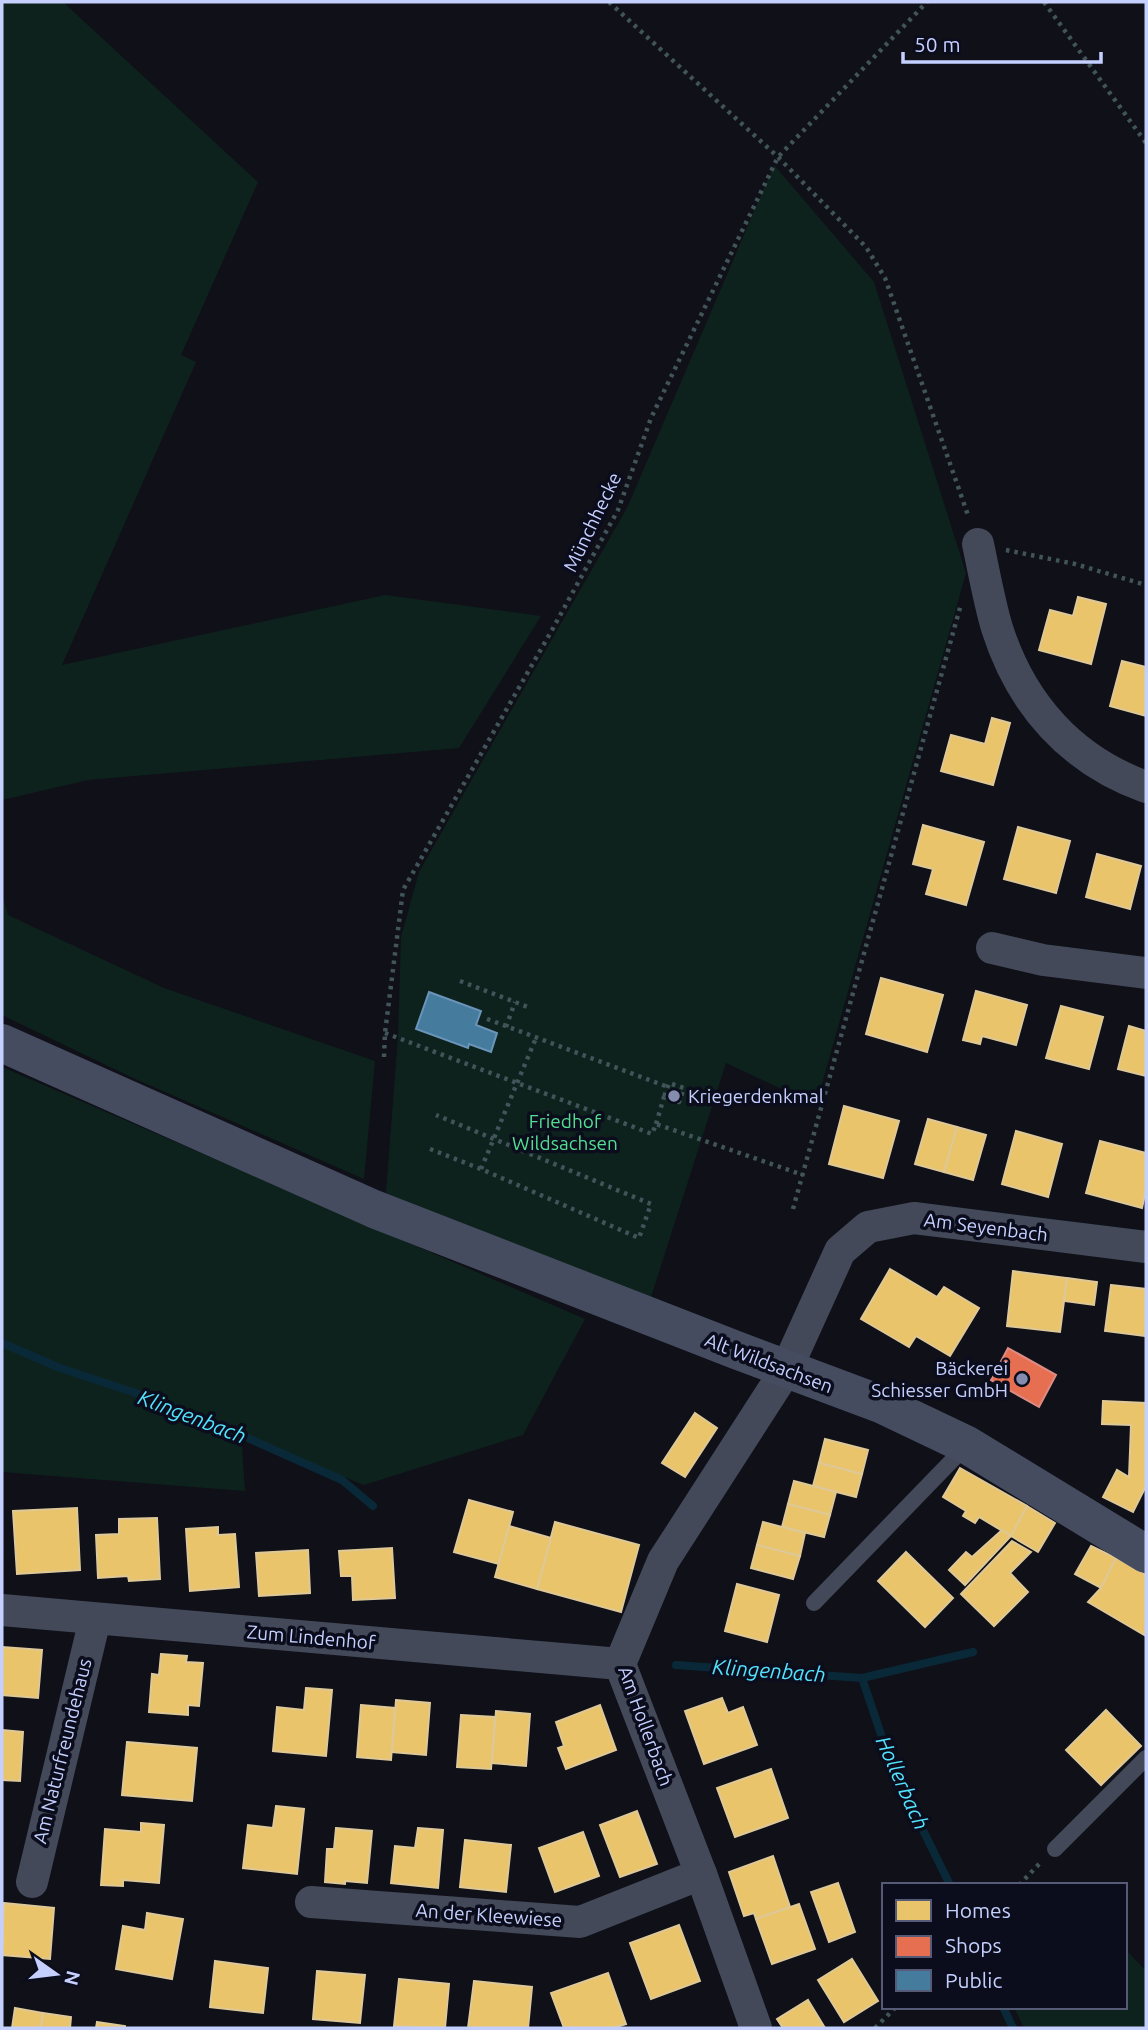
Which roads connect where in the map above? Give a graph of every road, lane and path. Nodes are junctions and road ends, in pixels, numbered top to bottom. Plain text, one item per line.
1 (609, 2) edge
2 (928, 2) edge
3 (1044, 2) edge
4 (1146, 143) edge
5 (778, 157) junction
6 (978, 544) junction
7 (1146, 585) edge
8 (963, 598) dead end
9 (1146, 788) edge
10 (992, 948) dead end
11 (1146, 973) edge
12 (460, 981) dead end
13 (515, 1003) junction
14 (528, 1007) dead end
15 (487, 1019) dead end
16 (506, 1027) junction
17 (385, 1032) junction
18 (536, 1038) junction
19 (2, 1044) edge
20 (384, 1057) dead end
21 (518, 1083) junction
22 (668, 1087) junction
23 (664, 1097) junction
24 (436, 1115) dead end
25 (656, 1124) junction
26 (495, 1138) junction
27 (430, 1149) dead end
28 (481, 1169) junction
29 (803, 1175) junction
30 (793, 1209) dead end
31 (1146, 1247) edge
32 (786, 1370) junction
33 (967, 1445) junction
34 (1146, 1554) edge
35 (814, 1603) dead end
36 (2, 1610) edge
37 (95, 1619) junction
38 (620, 1664) junction
39 (1146, 1758) edge
40 (1055, 1849) joint
41 (701, 1874) junction
42 (32, 1882) dead end
43 (1021, 1883) edge
44 (311, 1902) dead end
45 (894, 2009) edge
46 (757, 2028) edge
47 (875, 2028) edge

1 - 5 path
2 - 5 path, Münchhecke
3 - 4 path
5 - 6 path
5 - 17 path, Münchhecke
6 - 7 path
6 - 9 street
8 - 29 path
10 - 11 street
12 - 13 path
13 - 14 path
13 - 16 path
15 - 16 path
16 - 18 path
17 - 20 path, Münchhecke
17 - 21 path
18 - 21 path
18 - 22 path
19 - 32 main road, Alt Wildsachsen
21 - 25 path
21 - 26 path
22 - 23 path
22 - 23 path
23 - 25 path
24 - 26 path
25 - 29 path
26 - 28 path
26 - 28 path
27 - 28 path
29 - 30 path
31 - 32 street, Am Seyenbach
32 - 33 main road, Alt Wildsachsen
32 - 38 street, Am Hollerbach
33 - 34 main road, Alt Wildsachsen
33 - 35 lane
36 - 37 street, Zum Lindenhof
37 - 38 street, Zum Lindenhof
37 - 42 street, Am Naturfreundehaus
38 - 41 street, Am Hollerbach
39 - 40 lane
40 - 43 path
41 - 44 street, An der Kleewiese
41 - 46 street, Am Hollerbach
45 - 47 path

